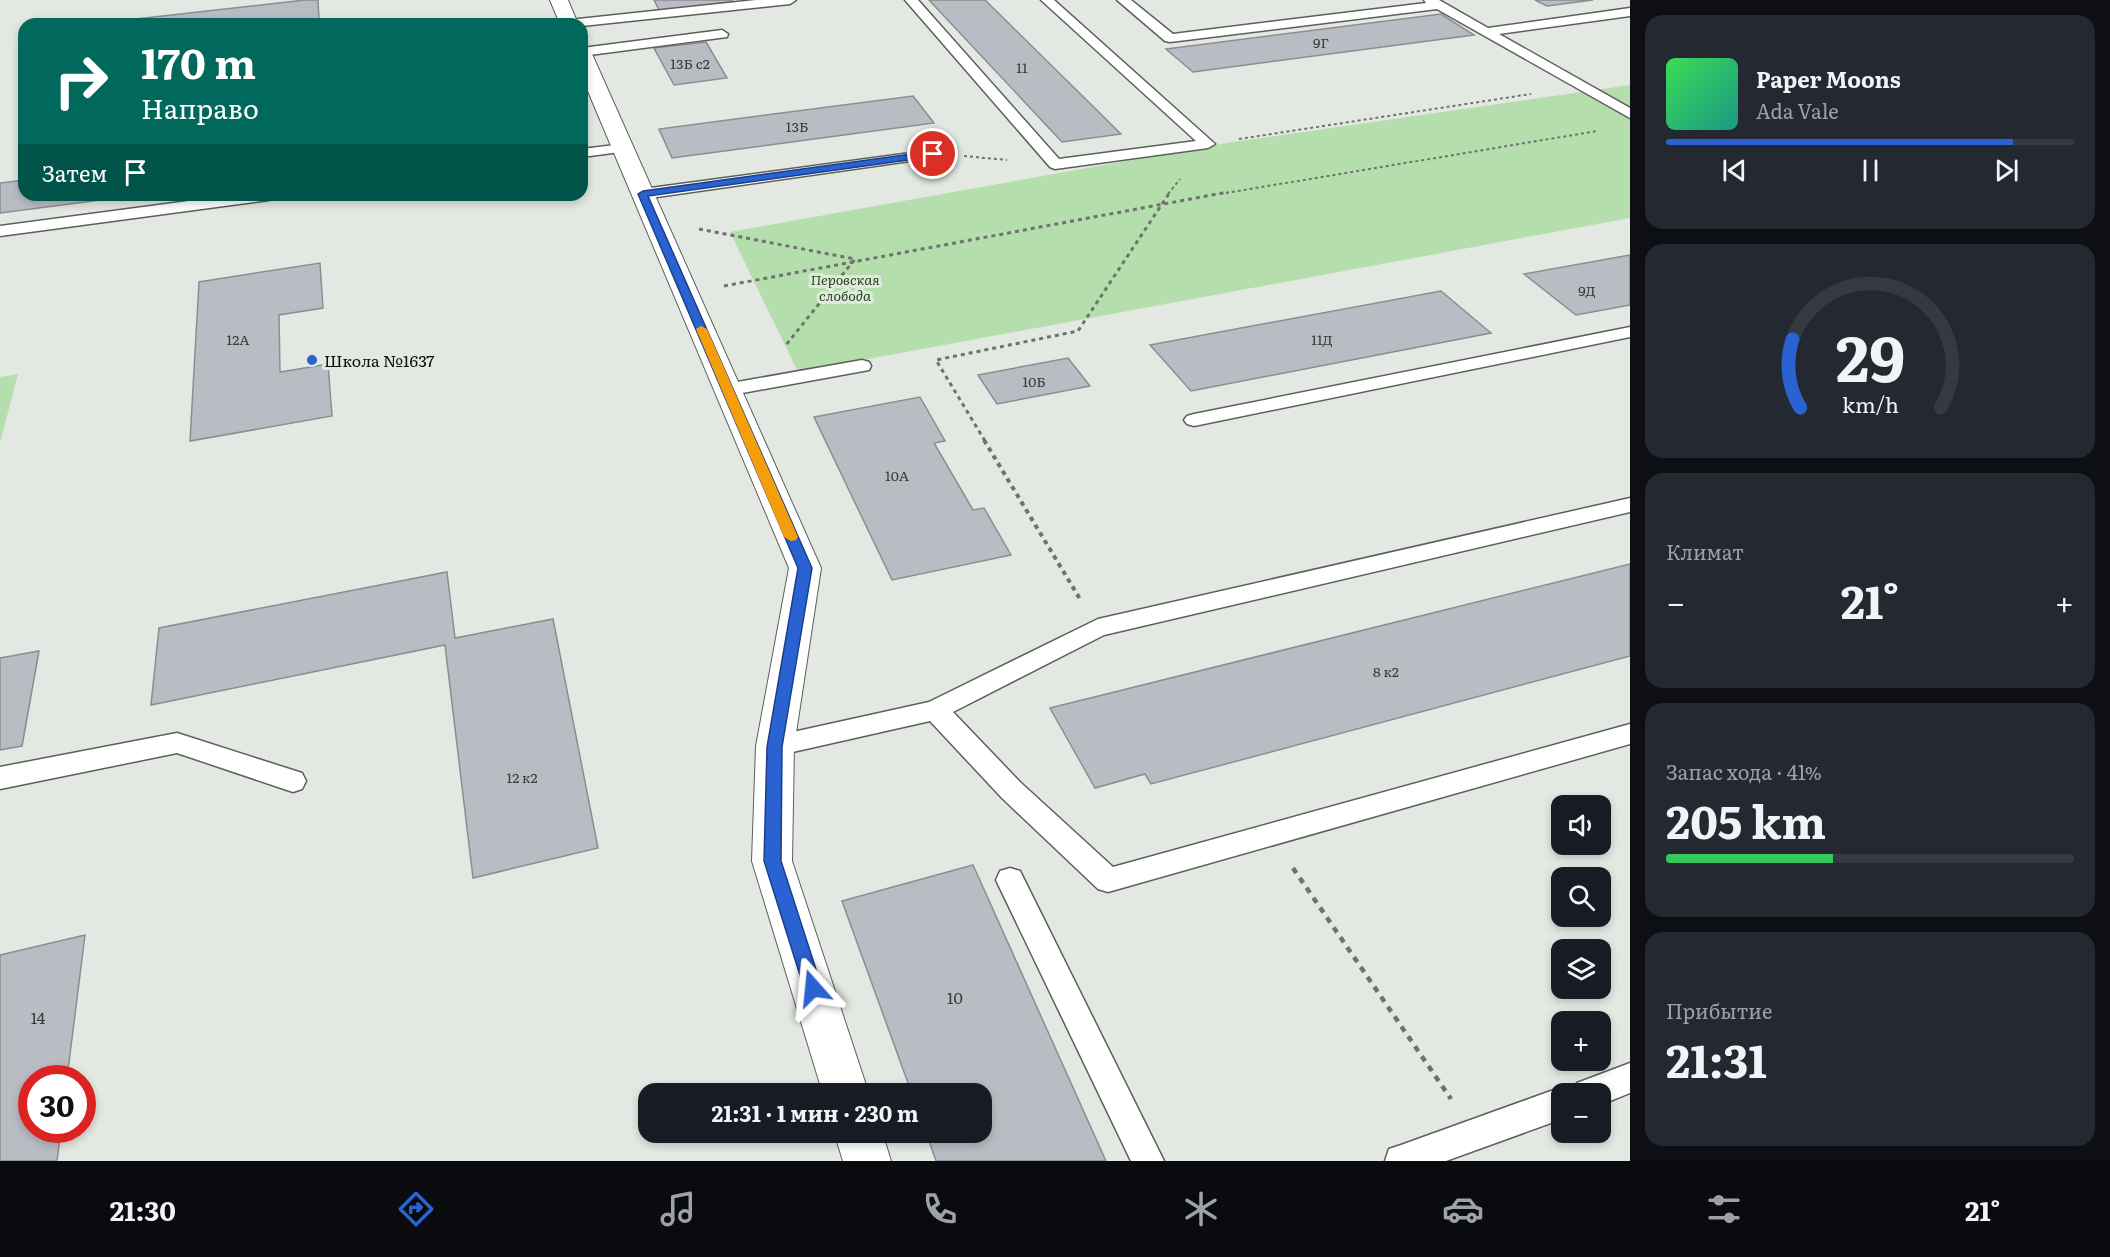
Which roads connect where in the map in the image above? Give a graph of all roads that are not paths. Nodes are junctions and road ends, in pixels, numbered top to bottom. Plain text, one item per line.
1 (559, 0) edge
2 (790, 0) edge
3 (911, 0) edge
4 (1047, 0) edge
5 (1123, 0) edge
6 (1434, 2) edge
7 (1630, 12) edge
8 (566, 18) edge
9 (588, 22) edge
10 (1486, 32) junction
11 (722, 34) dead end
12 (588, 52) edge
13 (588, 67) edge
14 (1630, 114) edge
15 (623, 148) junction
16 (588, 152) edge
17 (933, 154) road end
18 (643, 194) junction
19 (224, 201) edge
20 (0, 231) edge
21 (1630, 333) edge
22 (862, 366) dead end
23 (740, 387) junction
24 (1194, 420) dead end
25 (1630, 504) edge
26 (935, 710) junction
27 (1630, 734) edge
28 (775, 747) junction
29 (0, 778) edge
30 (293, 781) dead end
31 (1010, 880) dead end
32 (1630, 1078) edge
33 (843, 1083) edge
34 (1611, 1085) edge
35 (1551, 1107) edge
36 (861, 1143) edge
37 (867, 1161) edge
38 (1148, 1161) edge
39 (1401, 1161) edge

1 - 8 street
2 - 9 lane
3 - 4 lane
5 - 6 lane
6 - 10 lane
7 - 10 lane
10 - 14 lane
11 - 12 lane
13 - 15 street
15 - 16 lane
15 - 18 street
17 - 18 lane
18 - 23 street
19 - 20 lane
21 - 24 lane
22 - 23 lane
23 - 28 street
25 - 26 lane
26 - 27 lane
26 - 28 lane
28 - 33 street
29 - 30 lane
31 - 38 lane
32 - 34 lane
35 - 39 lane
36 - 37 street

